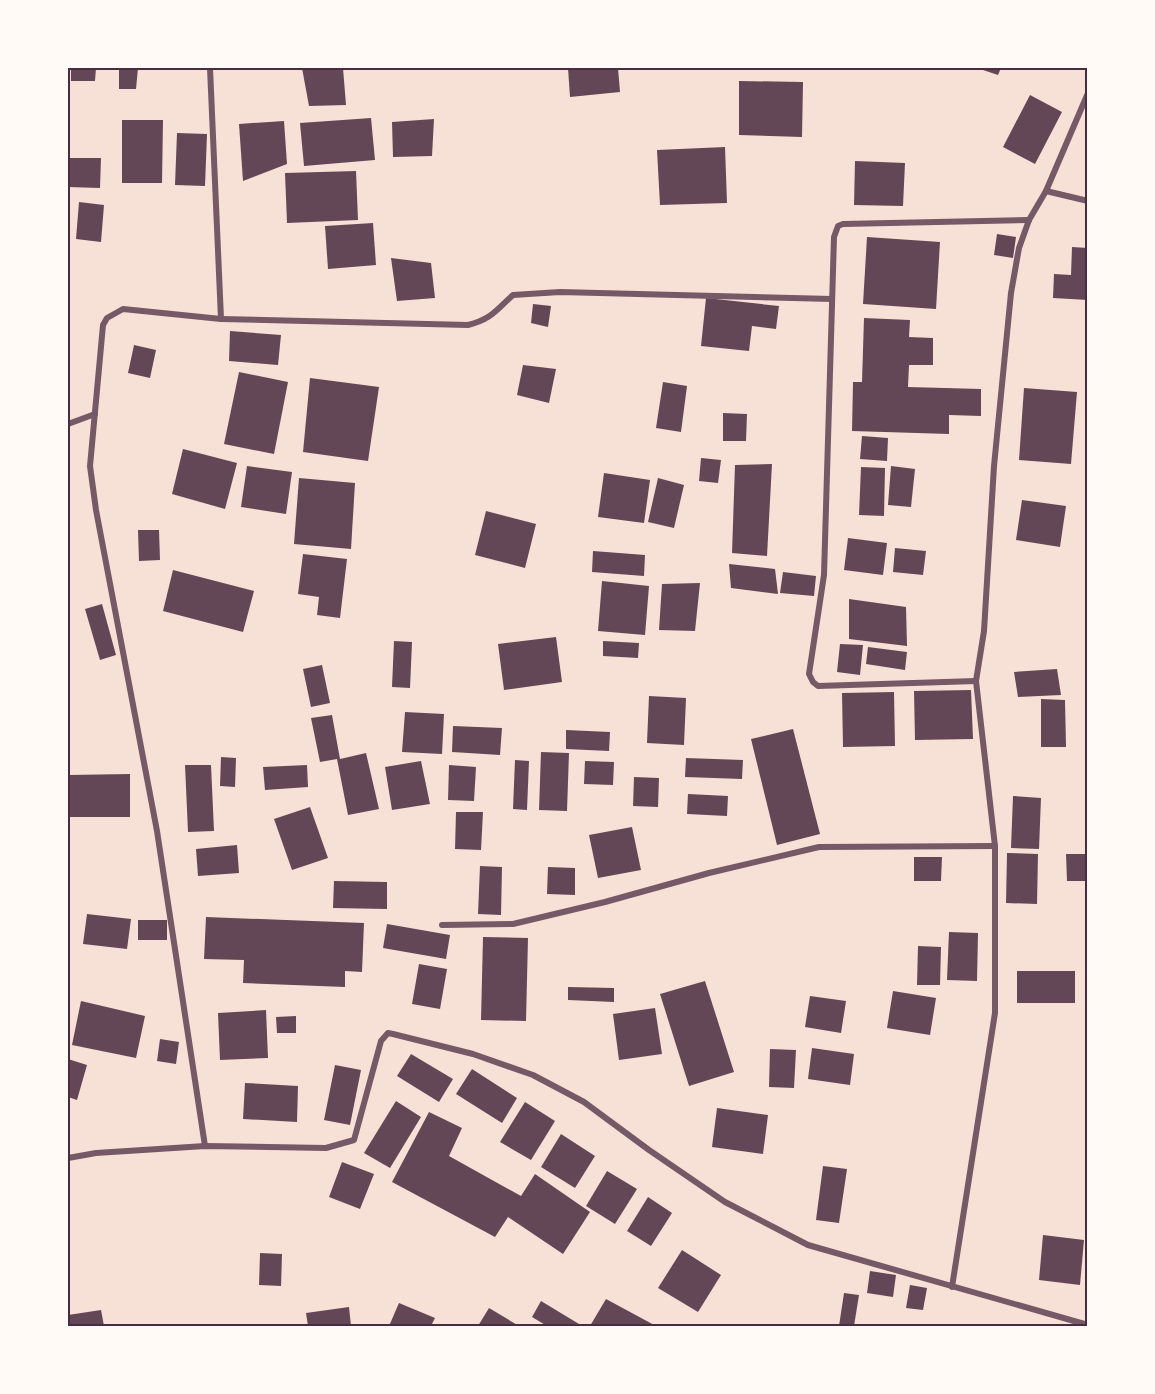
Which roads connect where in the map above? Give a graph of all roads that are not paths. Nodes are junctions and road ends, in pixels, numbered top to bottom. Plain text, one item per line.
1 (210, 68) edge
2 (1088, 93) edge
3 (1046, 191) junction
4 (1088, 201) edge
5 (1029, 220) junction
6 (832, 298) junction
7 (221, 320) junction
8 (95, 414) junction
9 (68, 424) edge
10 (976, 681) junction
11 (995, 846) junction
12 (442, 925) dead end
13 (205, 1146) junction
14 (68, 1158) edge
15 (952, 1287) junction
16 (1088, 1325) edge

1 - 7 street
2 - 3 street
3 - 4 street
3 - 5 street
5 - 6 street
5 - 10 street
6 - 7 street
6 - 10 street
7 - 8 street
8 - 9 street
8 - 13 street
10 - 11 street
11 - 12 street
11 - 15 street
13 - 14 street
13 - 15 street
15 - 16 street

